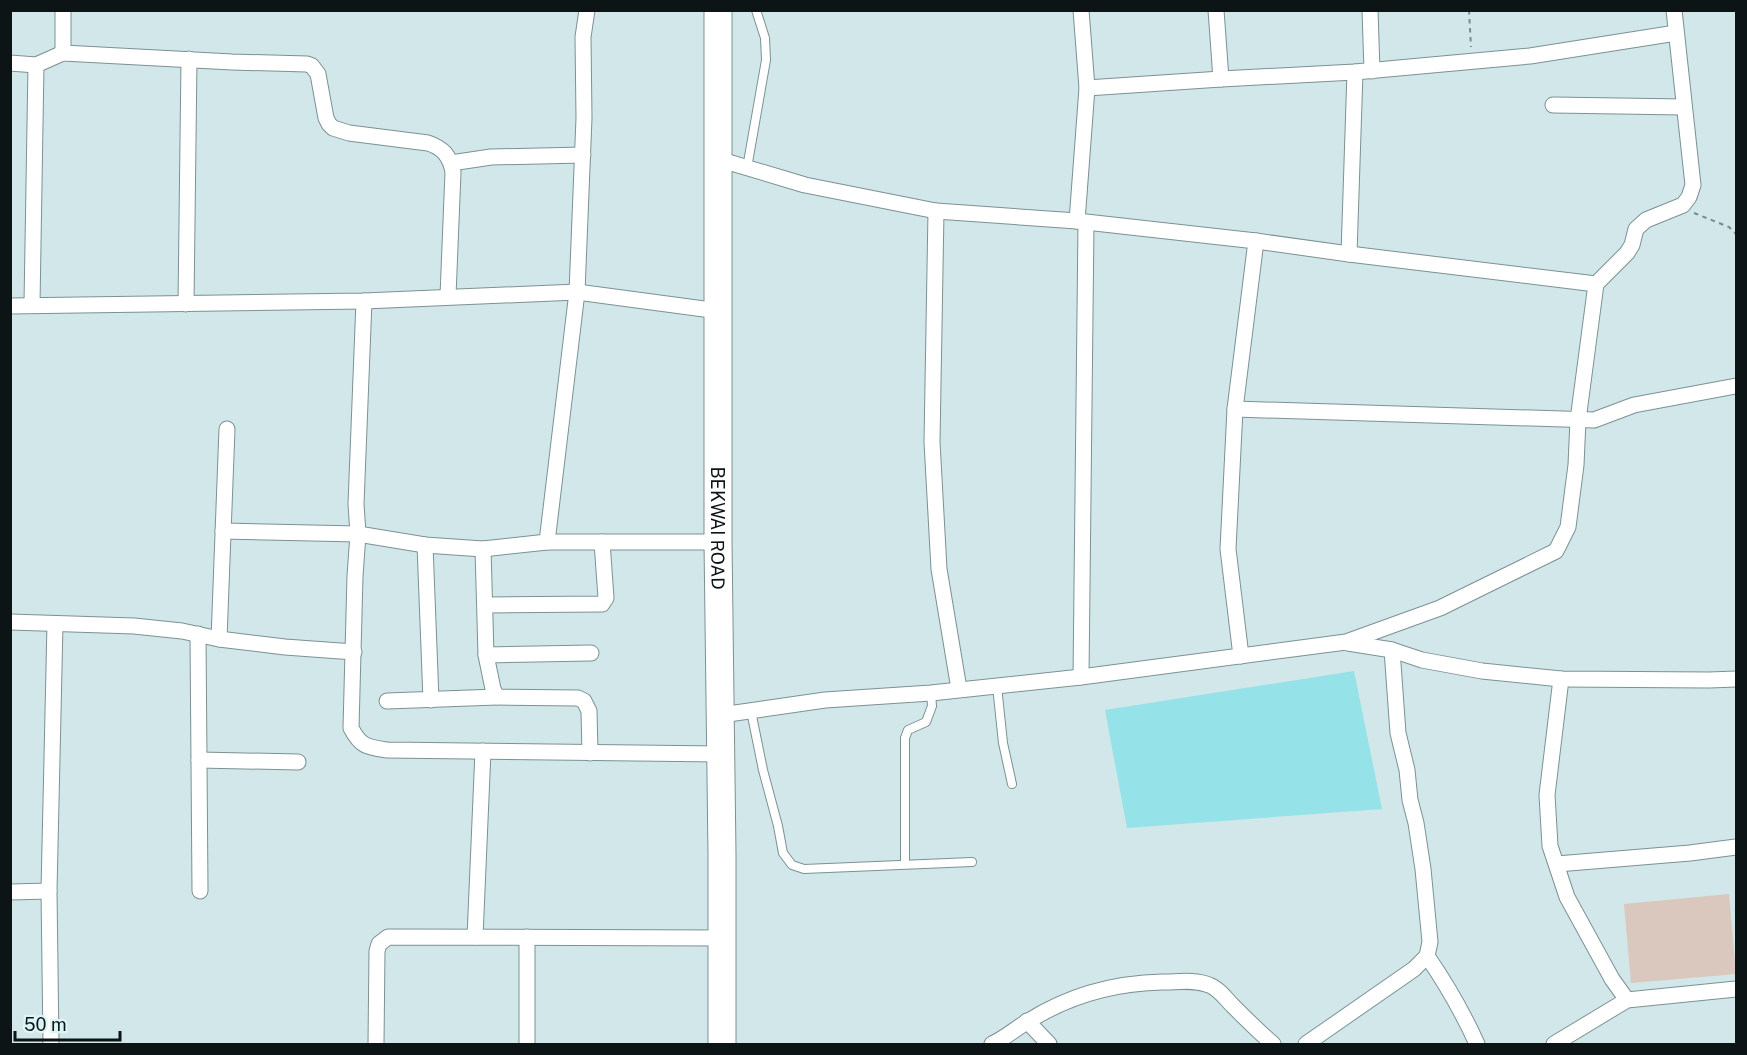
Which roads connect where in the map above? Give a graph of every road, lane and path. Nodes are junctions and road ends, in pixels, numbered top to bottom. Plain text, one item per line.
1 (63, 10) edge
2 (587, 10) edge
3 (718, 10) edge
4 (756, 10) edge
5 (1081, 10) edge
6 (1216, 10) edge
7 (1370, 10) edge
8 (1469, 10) edge
9 (1674, 10) edge
10 (1676, 33) junction
11 (63, 53) junction
12 (189, 59) junction
13 (1472, 61) junction
14 (10, 63) edge
15 (36, 65) junction
16 (1372, 71) junction
17 (1355, 72) junction
18 (1221, 79) junction
19 (1087, 88) junction
20 (1553, 105) dead end
21 (1684, 107) junction
22 (583, 155) junction
23 (718, 159) junction
24 (451, 163) junction
25 (747, 168) junction
26 (1686, 202) junction
27 (936, 211) junction
28 (1082, 222) junction
29 (1737, 234) edge
30 (1256, 241) junction
31 (1349, 254) junction
32 (1596, 284) junction
33 (577, 292) junction
34 (448, 296) junction
35 (364, 301) junction
36 (32, 304) junction
37 (186, 304) junction
38 (10, 306) edge
39 (719, 311) junction
40 (1737, 386) edge
41 (1235, 409) junction
42 (1578, 420) junction
43 (227, 429) dead end
44 (224, 531) junction
45 (358, 534) junction
46 (547, 542) junction
47 (602, 542) junction
48 (718, 542) junction
49 (425, 545) junction
50 (483, 549) junction
51 (486, 604) junction
52 (10, 622) edge
53 (55, 624) junction
54 (198, 634) junction
55 (219, 639) junction
56 (1346, 642) junction
57 (1392, 650) junction
58 (354, 652) junction
59 (591, 653) dead end
60 (486, 655) junction
61 (1241, 656) junction
62 (1081, 677) junction
63 (1737, 678) edge
64 (1561, 679) junction
65 (997, 686) junction
66 (959, 689) junction
67 (931, 693) junction
68 (497, 697) junction
69 (431, 700) junction
70 (387, 701) dead end
71 (750, 711) junction
72 (721, 715) junction
73 (483, 751) junction
74 (590, 753) junction
75 (720, 754) junction
76 (199, 760) junction
77 (298, 762) dead end
78 (1012, 784) dead end
79 (1737, 847) edge
80 (972, 862) dead end
81 (905, 864) junction
82 (1557, 864) junction
83 (49, 891) junction
84 (200, 891) dead end
85 (10, 892) edge
86 (475, 937) junction
87 (527, 937) junction
88 (722, 938) junction
89 (1427, 956) junction
90 (1737, 989) edge
91 (1628, 1000) junction
92 (1027, 1021) junction
93 (51, 1044) edge
94 (376, 1044) edge
95 (527, 1044) edge
96 (722, 1044) edge
97 (992, 1044) edge
98 (1049, 1044) edge
99 (1273, 1044) edge
100 (1306, 1044) edge
101 (1477, 1044) edge
102 (1554, 1044) edge

1 - 11 street
2 - 22 street
3 - 23 highway, BEKWAI ROAD
4 - 25 lane
5 - 19 street
6 - 18 street
7 - 16 street
8 - 13 path
9 - 10 street
10 - 13 street
10 - 21 street
11 - 12 street
11 - 15 street
12 - 24 street
12 - 37 street
13 - 16 street
14 - 15 street
15 - 36 street
16 - 17 street
17 - 18 street
17 - 31 street
18 - 19 street
19 - 28 street
20 - 21 street
21 - 26 street
22 - 24 street
22 - 33 street
23 - 25 street
23 - 39 highway, BEKWAI ROAD
24 - 34 street
25 - 27 street
26 - 29 path
26 - 32 street
27 - 28 street
27 - 66 street
28 - 30 street
28 - 62 street
30 - 31 street
30 - 41 street
31 - 32 street
32 - 42 street
33 - 34 street
33 - 39 street
33 - 46 street
34 - 35 street
35 - 37 street
35 - 45 street
36 - 37 street
36 - 38 street
39 - 48 highway, BEKWAI ROAD
40 - 42 street
41 - 42 street
41 - 61 street
42 - 56 street
43 - 44 street
44 - 45 street
44 - 55 street
45 - 49 street
45 - 58 street
46 - 47 street
46 - 50 street
47 - 48 street
47 - 51 street
48 - 72 highway, BEKWAI ROAD
49 - 50 street
49 - 69 street
50 - 51 street
51 - 60 street
52 - 53 street
53 - 54 street
53 - 83 street
54 - 55 street
54 - 76 street
55 - 58 street
56 - 57 street
56 - 61 street
57 - 64 street
57 - 89 street
58 - 73 street
59 - 60 street
60 - 68 street
61 - 62 street
62 - 65 street
63 - 64 street
64 - 82 street
65 - 66 street
65 - 78 lane
66 - 67 street
67 - 71 street
67 - 81 lane
68 - 69 street
68 - 74 street
69 - 70 street
71 - 72 street
71 - 81 lane
72 - 75 highway, BEKWAI ROAD
73 - 74 street
73 - 86 street
74 - 75 street
75 - 88 highway, BEKWAI ROAD
76 - 77 street
76 - 84 street
79 - 82 street
80 - 81 lane
82 - 91 street
83 - 85 street
83 - 93 street
86 - 87 street
86 - 94 street
87 - 88 street
87 - 95 street
88 - 96 highway, BEKWAI ROAD
89 - 100 street
89 - 101 street
90 - 91 street
91 - 102 street
92 - 97 street
92 - 98 street
92 - 99 street

